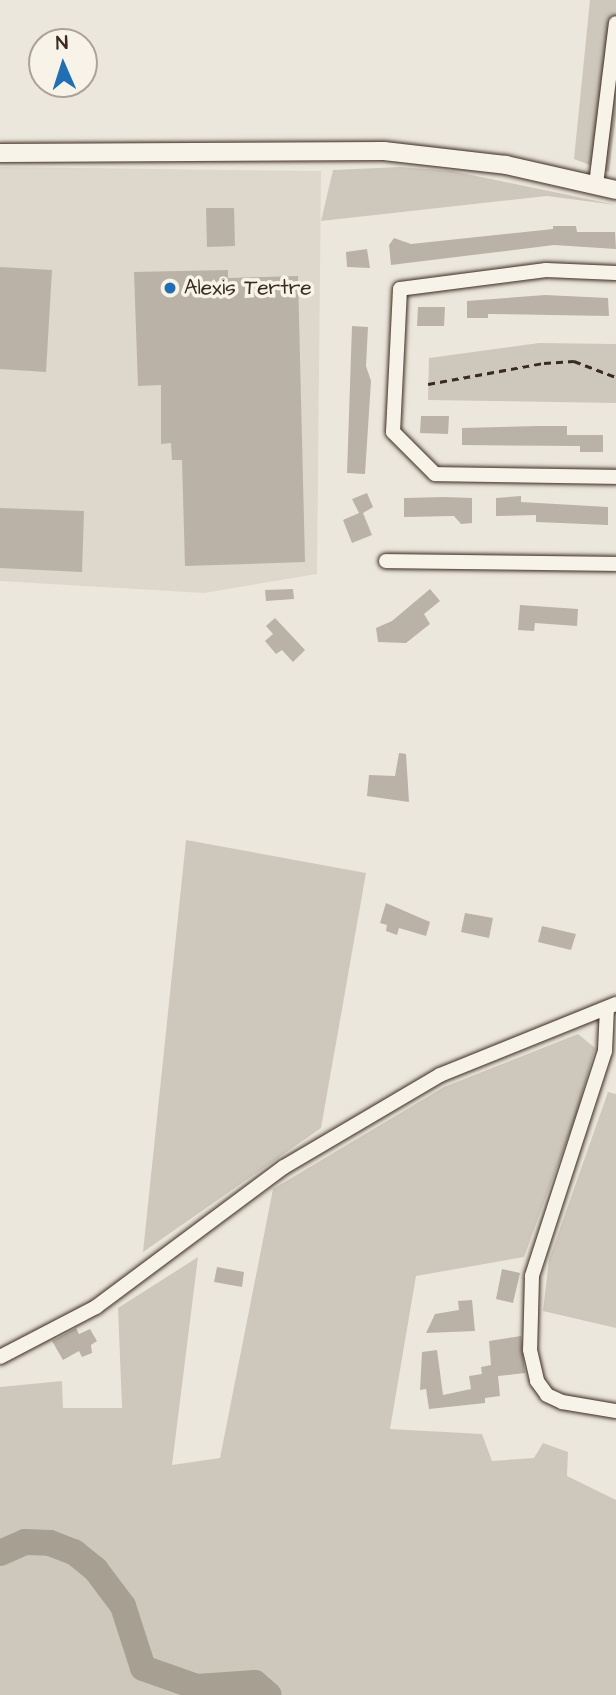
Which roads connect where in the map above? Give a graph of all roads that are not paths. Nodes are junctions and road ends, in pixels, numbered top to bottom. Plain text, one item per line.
1 (616, 23) edge
2 (0, 153) edge
3 (596, 185) junction
4 (616, 190) edge
5 (616, 274) edge
6 (616, 477) edge
7 (386, 561) dead end
8 (616, 564) edge
9 (612, 1006) edge
10 (0, 1357) edge
11 (616, 1410) edge

1 - 3 street
2 - 3 main road
3 - 4 main road
5 - 6 street
7 - 8 street
9 - 10 street
9 - 11 street

